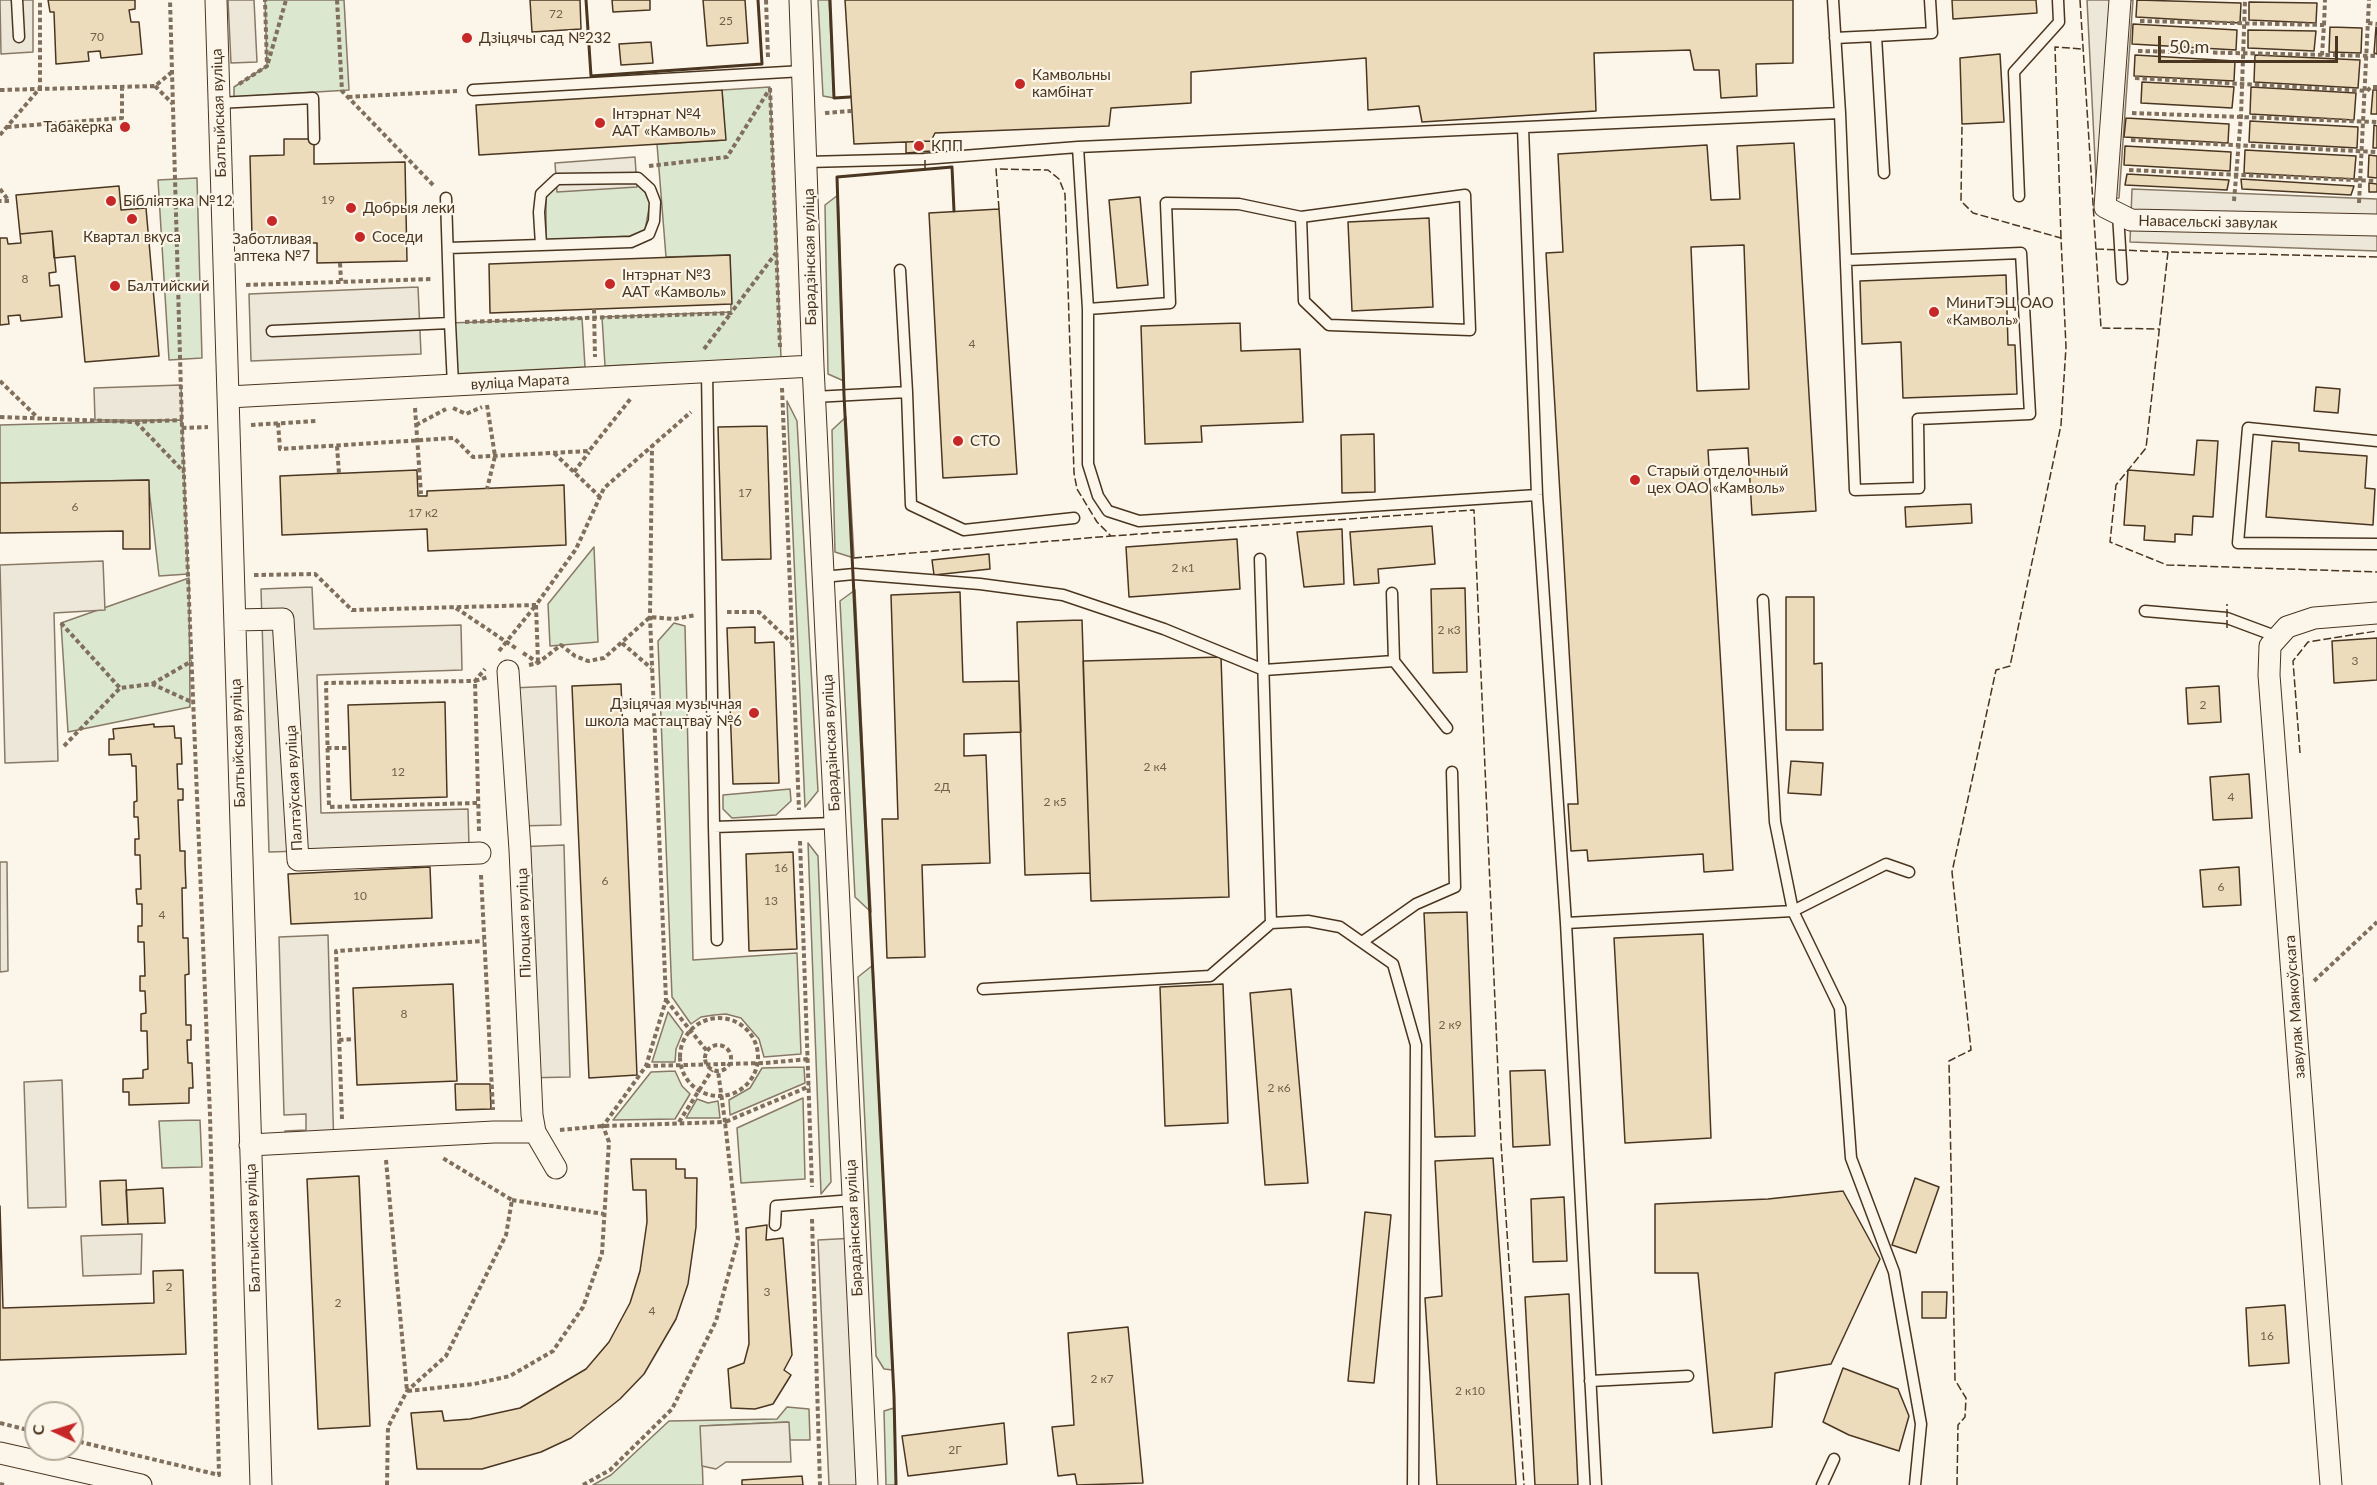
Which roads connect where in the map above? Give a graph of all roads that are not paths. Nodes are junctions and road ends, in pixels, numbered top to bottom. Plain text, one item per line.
1 (17, 0) edge
2 (216, 0) edge
3 (800, 0) edge
4 (1833, 0) edge
5 (1930, 0) edge
6 (2058, 0) edge
7 (2119, 10) edge
8 (1876, 36) junction
9 (19, 37) dead end
10 (1835, 38) junction
11 (803, 71) junction
12 (473, 90) road end
13 (218, 103) junction
14 (1840, 113) junction
15 (1523, 128) junction
16 (314, 139) dead end
17 (1078, 147) junction
18 (807, 162) junction
19 (1884, 173) dead end
20 (2019, 196) dead end
21 (446, 198) road end
22 (2118, 214) junction
23 (1301, 217) junction
24 (2367, 225) edge
25 (541, 245) junction
26 (448, 248) junction
27 (1847, 260) junction
28 (900, 270) dead end
29 (2122, 279) dead end
30 (1088, 309) junction
31 (450, 322) junction
32 (272, 331) dead end
33 (813, 366) junction
34 (701, 372) junction
35 (453, 385) junction
36 (907, 392) junction
37 (228, 397) junction
38 (814, 397) junction
39 (2377, 441) edge
40 (1537, 495) junction
41 (1074, 518) dead end
42 (2377, 544) edge
43 (1260, 559) dead end
44 (823, 577) junction
45 (1392, 593) dead end
46 (1763, 600) dead end
47 (2145, 611) dead end
48 (2377, 613) edge
49 (235, 620) junction
50 (2278, 637) junction
51 (1394, 661) junction
52 (497, 664) road end
53 (1264, 669) junction
54 (1447, 728) dead end
55 (1452, 772) dead end
56 (835, 823) junction
57 (714, 827) junction
58 (480, 853) road end
59 (1909, 872) dead end
60 (1794, 911) junction
61 (1271, 923) junction
62 (1566, 923) junction
63 (717, 940) dead end
64 (1362, 942) junction
65 (982, 989) dead end
66 (535, 1132) junction
67 (250, 1145) junction
68 (556, 1168) dead end
69 (853, 1200) junction
70 (775, 1225) dead end
71 (1688, 1376) dead end
72 (1590, 1381) junction
73 (0, 1454) edge
74 (1834, 1459) dead end
75 (141, 1485) edge
76 (261, 1485) edge
77 (867, 1485) edge
78 (1413, 1485) edge
79 (1596, 1485) edge
80 (1822, 1485) edge
81 (1915, 1485) edge
82 (2331, 1485) edge

1 - 9 lane
2 - 13 street, Балтыйская вуліца
3 - 11 street, Барадзінская вуліца
4 - 10 lane
5 - 8 lane
6 - 20 lane
7 - 22 street, Навасельскі завулак
8 - 10 lane
8 - 19 lane
10 - 14 lane
11 - 12 lane
11 - 18 street, Барадзінская вуліца
13 - 16 lane
13 - 37 street, Балтыйская вуліца
14 - 15 lane
14 - 27 lane
15 - 17 lane
15 - 40 lane
17 - 18 lane
17 - 30 lane
18 - 33 street, Барадзінская вуліца
21 - 26 lane
22 - 24 street, Навасельскі завулак
22 - 29 lane
23 - 23 lane
23 - 30 lane
25 - 25 lane
25 - 26 lane
26 - 31 lane
27 - 27 lane
28 - 36 lane
30 - 40 lane
31 - 32 lane
31 - 35 lane
33 - 34 street, вуліца Марата
33 - 38 street, Барадзінская вуліца
34 - 35 street, вуліца Марата
34 - 57 lane
35 - 37 street, вуліца Марата
36 - 38 lane
36 - 41 lane
37 - 49 street, Балтыйская вуліца
38 - 44 street, Барадзінская вуліца
39 - 42 lane
40 - 62 lane
43 - 53 lane
44 - 53 lane
44 - 56 street, Барадзінская вуліца
45 - 51 lane
46 - 60 lane
47 - 50 lane
48 - 50 street
49 - 58 street, Палтаўская вуліца
49 - 67 street, Балтыйская вуліца
50 - 82 street, завулак Маякоўскага
51 - 53 lane
51 - 54 lane
52 - 66 street, Пілоцкая вуліца
53 - 61 lane
55 - 64 lane
56 - 57 lane
56 - 69 street, Барадзінская вуліца
57 - 63 lane
59 - 60 lane
60 - 62 lane
60 - 81 lane
61 - 64 lane
61 - 65 lane
62 - 72 lane
64 - 78 lane
66 - 67 street
66 - 68 street, Пілоцкая вуліца
67 - 76 street, Балтыйская вуліца
69 - 70 lane
69 - 77 street, Барадзінская вуліца
71 - 72 lane
72 - 79 lane
73 - 75 street
74 - 80 lane

